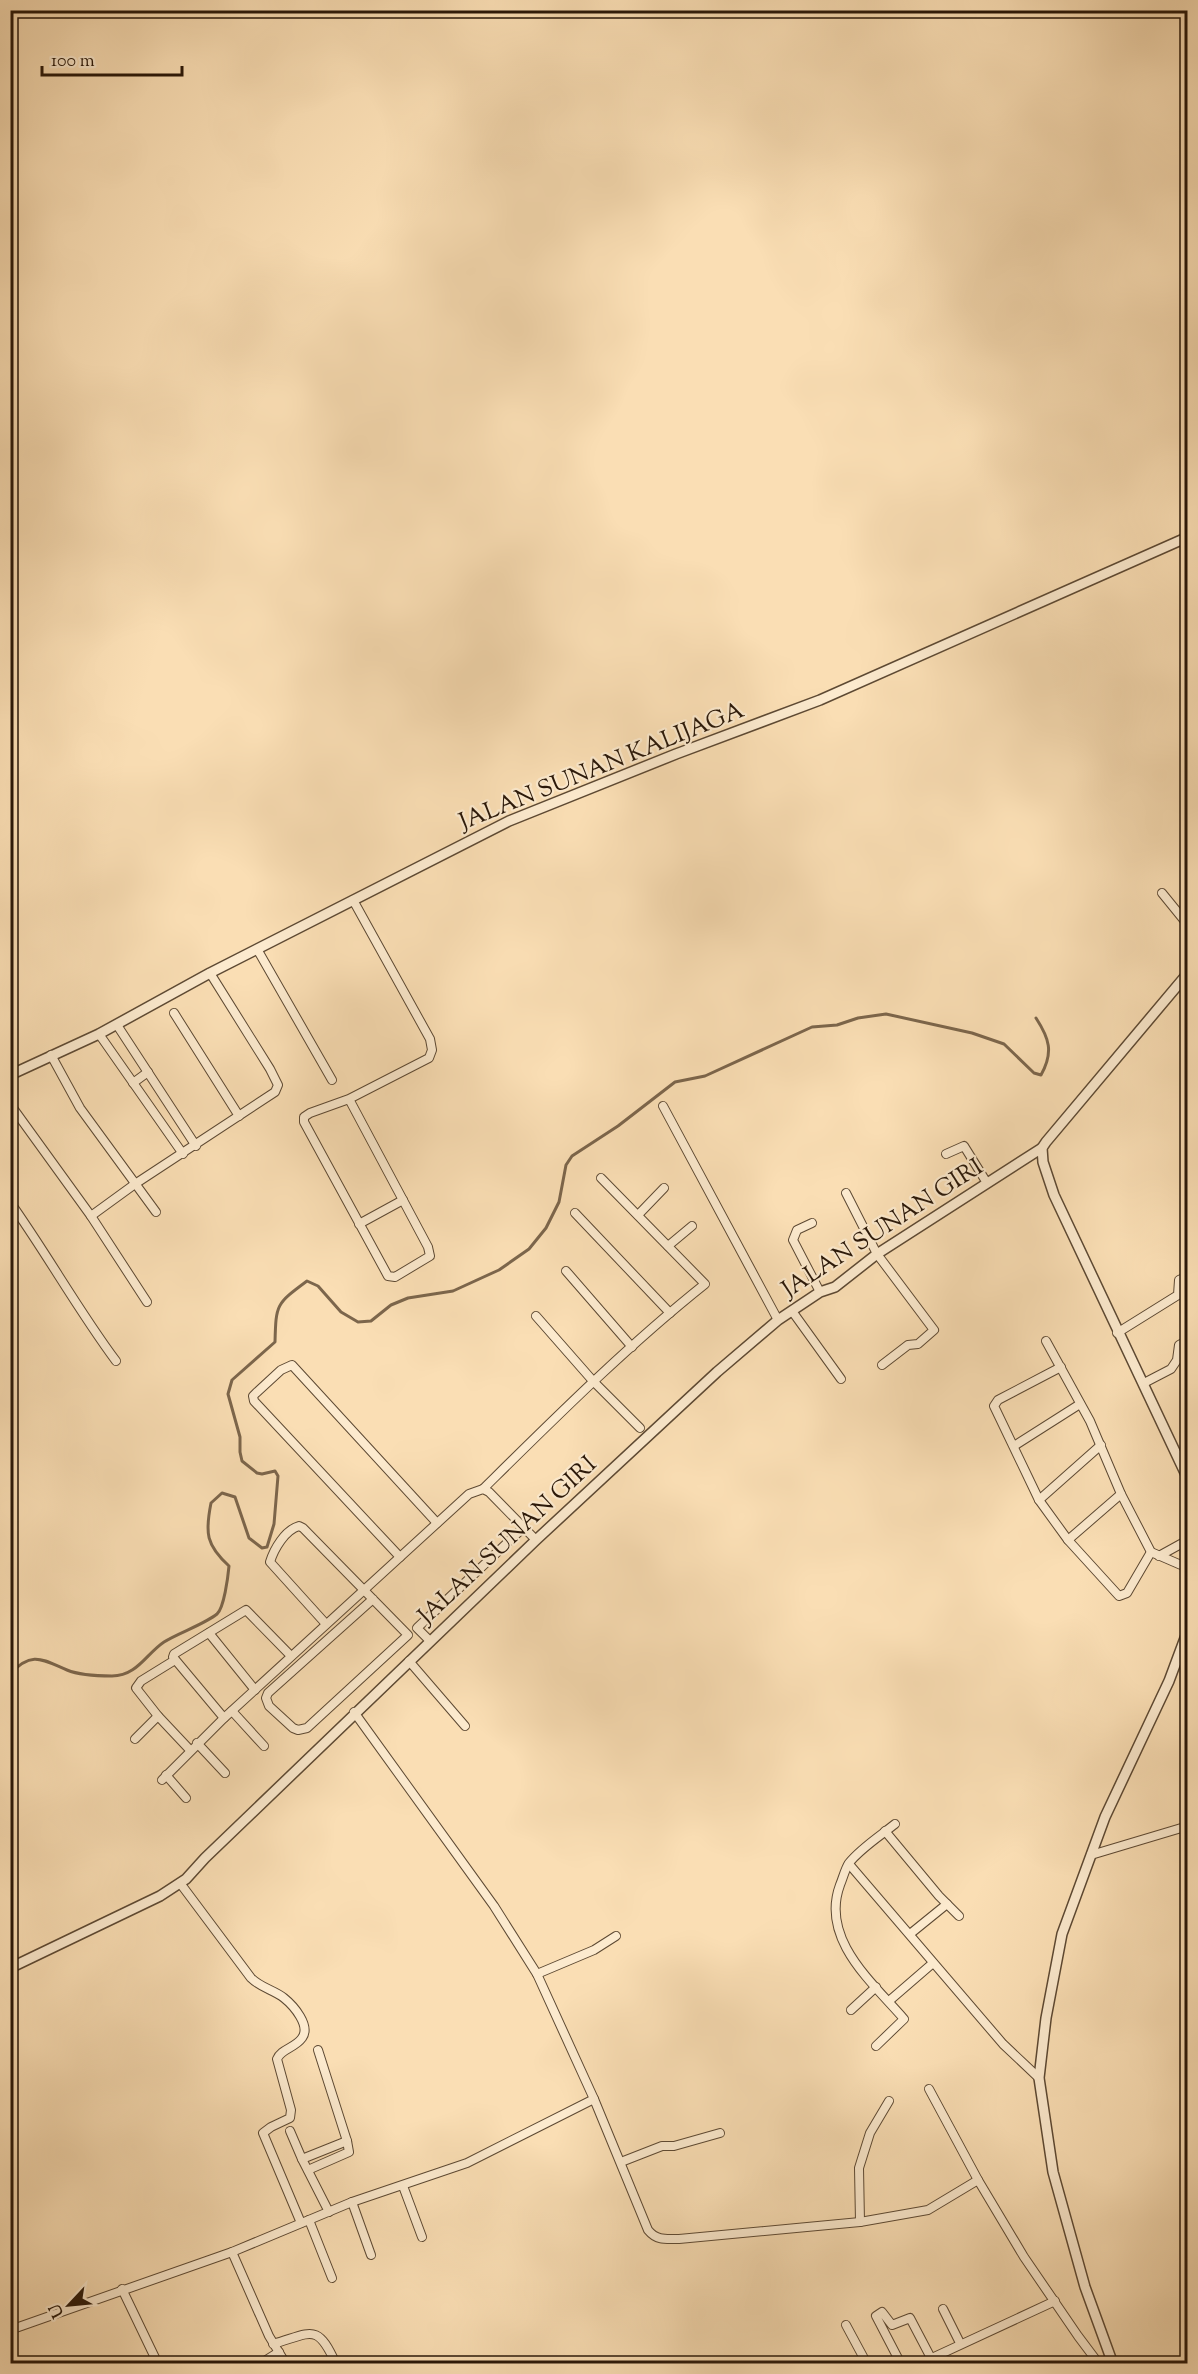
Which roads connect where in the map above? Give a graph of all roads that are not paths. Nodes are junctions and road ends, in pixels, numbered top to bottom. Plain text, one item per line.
1 (1188, 537) edge
2 (1162, 893) dead end
3 (353, 900) junction
4 (1188, 926) edge
5 (257, 949) junction
6 (210, 973) junction
7 (1188, 973) edge
8 (174, 1013) dead end
9 (117, 1025) junction
10 (99, 1034) junction
11 (51, 1055) junction
12 (148, 1072) junction
13 (10, 1075) edge
14 (332, 1080) dead end
15 (133, 1083) junction
16 (349, 1099) junction
17 (10, 1104) edge
18 (663, 1106) dead end
19 (171, 1108) junction
20 (239, 1116) junction
21 (157, 1117) junction
22 (196, 1146) junction
23 (1042, 1148) junction
24 (183, 1154) junction
25 (946, 1154) dead end
26 (601, 1178) dead end
27 (987, 1182) junction
28 (135, 1184) junction
29 (664, 1188) dead end
30 (846, 1193) dead end
31 (403, 1200) junction
32 (10, 1202) edge
33 (156, 1212) dead end
34 (575, 1213) dead end
35 (638, 1215) junction
36 (91, 1216) junction
37 (812, 1223) dead end
38 (359, 1224) junction
39 (692, 1226) dead end
40 (668, 1246) junction
41 (877, 1254) junction
42 (566, 1271) dead end
43 (1188, 1275) edge
44 (820, 1292) junction
45 (147, 1302) dead end
46 (792, 1311) junction
47 (669, 1313) junction
48 (536, 1316) dead end
49 (778, 1320) junction
50 (1117, 1333) junction
51 (1188, 1340) edge
52 (1046, 1341) dead end
53 (632, 1347) junction
54 (116, 1361) dead end
55 (882, 1365) dead end
56 (1061, 1367) junction
57 (841, 1379) dead end
58 (593, 1381) junction
59 (1144, 1383) junction
60 (1080, 1404) junction
61 (640, 1428) dead end
62 (1101, 1445) junction
63 (1014, 1446) junction
64 (1188, 1479) edge
65 (483, 1489) junction
66 (1121, 1494) junction
67 (1039, 1500) junction
68 (437, 1523) junction
69 (524, 1527) junction
70 (536, 1540) junction
71 (1068, 1540) junction
72 (1188, 1540) edge
73 (1151, 1552) junction
74 (1159, 1556) junction
75 (400, 1557) junction
76 (1188, 1568) edge
77 (363, 1590) junction
78 (373, 1599) junction
79 (326, 1624) junction
80 (1188, 1630) edge
81 (209, 1633) junction
82 (430, 1641) junction
83 (291, 1656) junction
84 (175, 1660) junction
85 (409, 1661) junction
86 (255, 1690) junction
87 (232, 1711) junction
88 (354, 1712) junction
89 (158, 1716) junction
90 (224, 1718) junction
91 (465, 1726) dead end
92 (135, 1739) dead end
93 (197, 1743) junction
94 (264, 1746) dead end
95 (190, 1750) junction
96 (225, 1773) dead end
97 (186, 1798) dead end
98 (895, 1824) dead end
99 (1188, 1826) edge
100 (885, 1831) junction
101 (1091, 1855) junction
102 (849, 1864) junction
103 (180, 1883) junction
104 (947, 1904) junction
105 (959, 1916) dead end
106 (909, 1934) junction
107 (616, 1936) dead end
108 (933, 1963) junction
109 (10, 1968) edge
110 (537, 1974) junction
111 (876, 1987) junction
112 (889, 2001) junction
113 (851, 2010) dead end
114 (876, 2046) dead end
115 (318, 2050) dead end
116 (1039, 2078) junction
117 (929, 2089) dead end
118 (594, 2099) junction
119 (889, 2101) dead end
120 (290, 2131) dead end
121 (720, 2133) dead end
122 (347, 2141) junction
123 (302, 2159) junction
124 (621, 2162) junction
125 (308, 2170) junction
126 (978, 2180) junction
127 (403, 2186) junction
128 (352, 2202) junction
129 (328, 2212) junction
130 (305, 2221) junction
131 (860, 2222) junction
132 (422, 2237) dead end
133 (232, 2252) junction
134 (371, 2255) dead end
135 (332, 2278) dead end
136 (122, 2289) junction
137 (1055, 2301) junction
138 (943, 2309) dead end
139 (846, 2325) dead end
140 (10, 2330) edge
141 (960, 2343) junction
142 (273, 2344) junction
143 (279, 2352) junction
144 (931, 2358) junction
145 (1106, 2363) edge
146 (158, 2364) edge
147 (260, 2364) edge
148 (286, 2364) edge
149 (336, 2364) edge
150 (867, 2364) edge
151 (901, 2364) edge
152 (919, 2364) edge

1 - 3 street, JALAN SUNAN KALIJAGA
2 - 4 street
3 - 5 street, JALAN SUNAN KALIJAGA
3 - 16 street
5 - 6 street, JALAN SUNAN KALIJAGA
5 - 14 street
6 - 9 street, JALAN SUNAN KALIJAGA
6 - 20 street
7 - 23 street, JALAN SUNAN GIRI
8 - 20 street
9 - 10 street, JALAN SUNAN KALIJAGA
9 - 12 street
10 - 11 street, JALAN SUNAN KALIJAGA
10 - 15 street
11 - 13 street, JALAN SUNAN KALIJAGA
11 - 28 street
12 - 15 street
12 - 19 street
15 - 21 street
16 - 31 street
16 - 38 street
17 - 36 street
18 - 49 street
19 - 21 street
19 - 22 street
20 - 22 street
21 - 24 street
22 - 24 street
23 - 27 street, JALAN SUNAN GIRI
23 - 50 street
24 - 28 street
25 - 27 street
26 - 35 street
27 - 41 street, JALAN SUNAN GIRI
28 - 33 street
28 - 36 street
29 - 35 street
30 - 41 street
31 - 38 street
31 - 38 street
32 - 54 street
34 - 47 street
35 - 40 street
36 - 45 street
37 - 44 street
39 - 40 street
40 - 47 street
41 - 44 street, JALAN SUNAN GIRI
41 - 55 street
42 - 53 street
43 - 50 street
44 - 46 street, JALAN SUNAN GIRI
46 - 49 street, JALAN SUNAN GIRI
46 - 57 street
47 - 53 street
48 - 58 street
49 - 70 street, JALAN SUNAN GIRI
50 - 59 street
51 - 59 street
52 - 56 street
53 - 58 street
56 - 60 street
56 - 63 street
58 - 61 street
58 - 65 street
59 - 64 street
60 - 62 street
60 - 63 street
62 - 66 street
62 - 67 street
63 - 67 street
65 - 68 street
65 - 69 street
66 - 71 street
66 - 73 street
67 - 71 street
68 - 75 street
68 - 75 street
69 - 70 street
69 - 82 street
70 - 82 street, JALAN SUNAN GIRI
71 - 73 street
72 - 74 street
73 - 74 street
74 - 76 street
75 - 77 street
77 - 78 street
77 - 79 street
77 - 79 street
78 - 78 street
79 - 83 street
80 - 101 street
81 - 83 street
81 - 84 street
81 - 86 street
82 - 85 street, JALAN SUNAN GIRI
83 - 86 street
84 - 89 street
84 - 90 street
85 - 88 street, JALAN SUNAN GIRI
85 - 91 street
86 - 87 street
87 - 90 street
87 - 94 street
88 - 103 street, JALAN SUNAN GIRI
88 - 110 street
89 - 92 street
89 - 95 street
90 - 93 street
93 - 95 street
93 - 96 street
95 - 97 street
98 - 100 street
99 - 101 street
100 - 102 street
100 - 104 street
101 - 116 street
102 - 106 street
102 - 111 street
103 - 109 street, JALAN SUNAN GIRI
103 - 130 street
104 - 105 street
104 - 106 street
106 - 108 street
107 - 110 street
108 - 112 street
108 - 116 street
110 - 118 street
111 - 112 street
111 - 113 street
112 - 114 street
115 - 122 street
116 - 145 street
117 - 126 street
118 - 124 street
118 - 127 street
119 - 131 street
120 - 123 street
121 - 124 street
122 - 123 street
122 - 125 street
123 - 125 street
124 - 131 street
125 - 129 street
126 - 131 street
126 - 137 street
127 - 128 street
127 - 132 street
128 - 129 street
128 - 134 street
129 - 130 street
130 - 133 street
130 - 135 street
133 - 136 street
133 - 142 street
136 - 140 street
136 - 146 street
137 - 141 street
137 - 145 street
138 - 141 street
139 - 150 street
141 - 144 street
142 - 143 street
142 - 149 street
143 - 147 street
143 - 148 street
144 - 151 street
144 - 152 street

